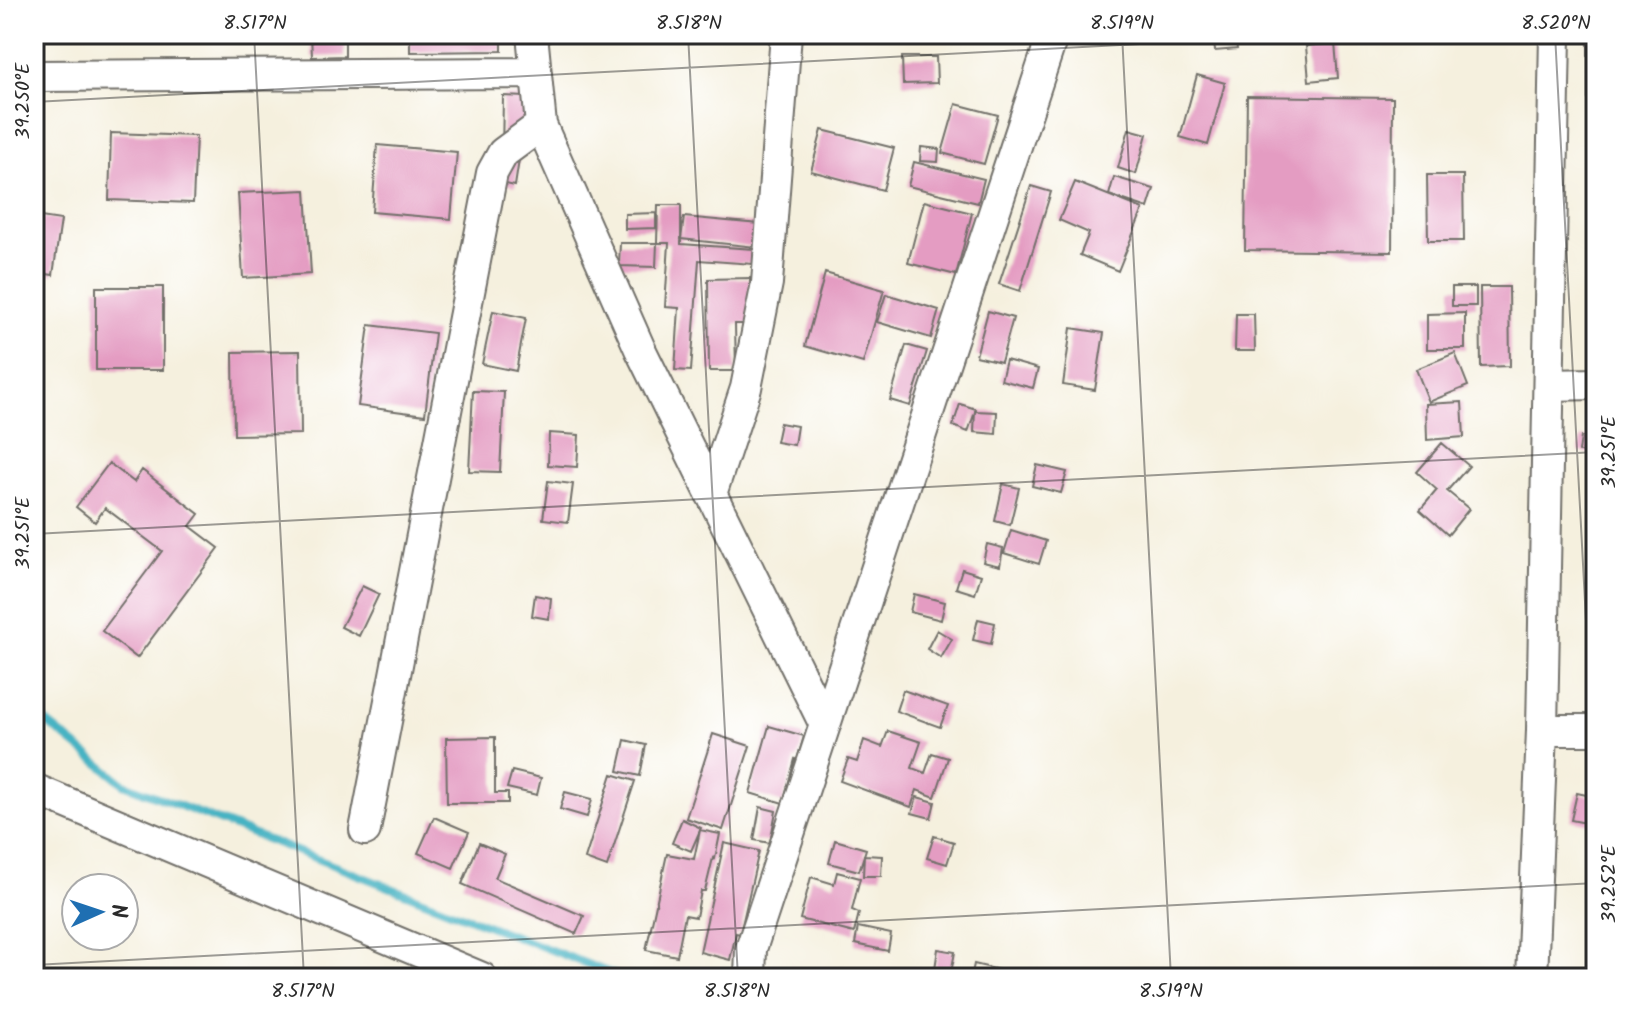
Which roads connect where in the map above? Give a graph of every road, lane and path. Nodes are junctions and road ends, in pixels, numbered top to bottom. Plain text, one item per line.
1 (532, 34) edge
2 (786, 34) edge
3 (1053, 34) edge
4 (1555, 34) edge
5 (536, 73) junction
6 (34, 76) edge
7 (541, 125) junction
8 (1596, 384) edge
9 (1549, 385) junction
10 (711, 494) junction
11 (825, 725) junction
12 (1542, 730) junction
13 (1596, 730) edge
14 (34, 789) edge
15 (365, 830) dead end
16 (482, 978) edge
17 (750, 978) edge
18 (1532, 978) edge

1 - 5 street
2 - 10 street
3 - 11 street
4 - 9 street
5 - 6 street
5 - 7 street
7 - 10 street
7 - 15 street
8 - 9 street
9 - 12 street
10 - 11 street
11 - 17 street
12 - 13 street
12 - 18 street
14 - 16 street

